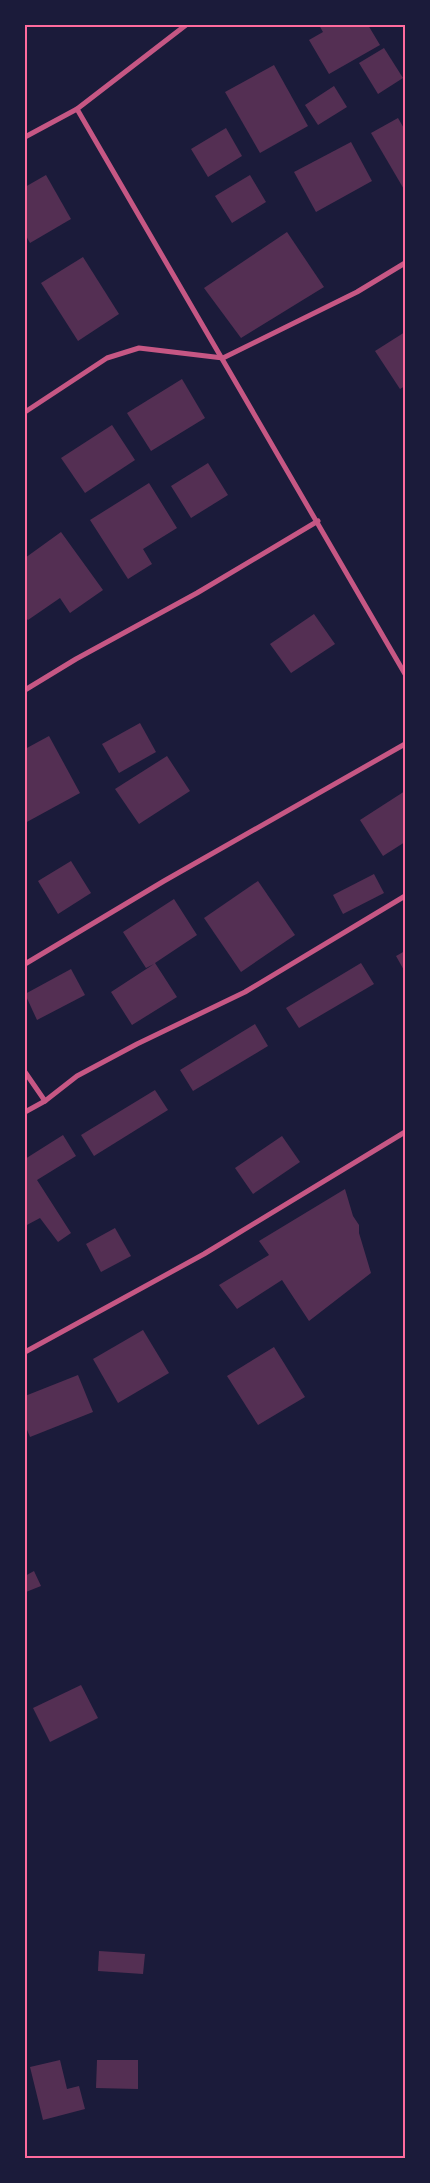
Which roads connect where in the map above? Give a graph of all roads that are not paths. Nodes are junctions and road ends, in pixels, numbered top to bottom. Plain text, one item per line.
1 (186, 25) edge
2 (77, 109) junction
3 (25, 136) edge
4 (405, 263) edge
5 (223, 358) junction
6 (25, 412) edge
7 (318, 521) junction
8 (405, 674) edge
9 (25, 690) edge
10 (405, 744) edge
11 (405, 896) edge
12 (25, 964) edge
13 (25, 1072) edge
14 (45, 1101) junction
15 (25, 1112) edge
16 (405, 1132) edge
17 (25, 1352) edge

1 - 2 street
2 - 3 street
2 - 5 street
4 - 5 street
5 - 6 street
5 - 7 street
7 - 8 street
7 - 9 street
10 - 12 street
11 - 14 street
13 - 14 street
14 - 15 street
16 - 17 street

